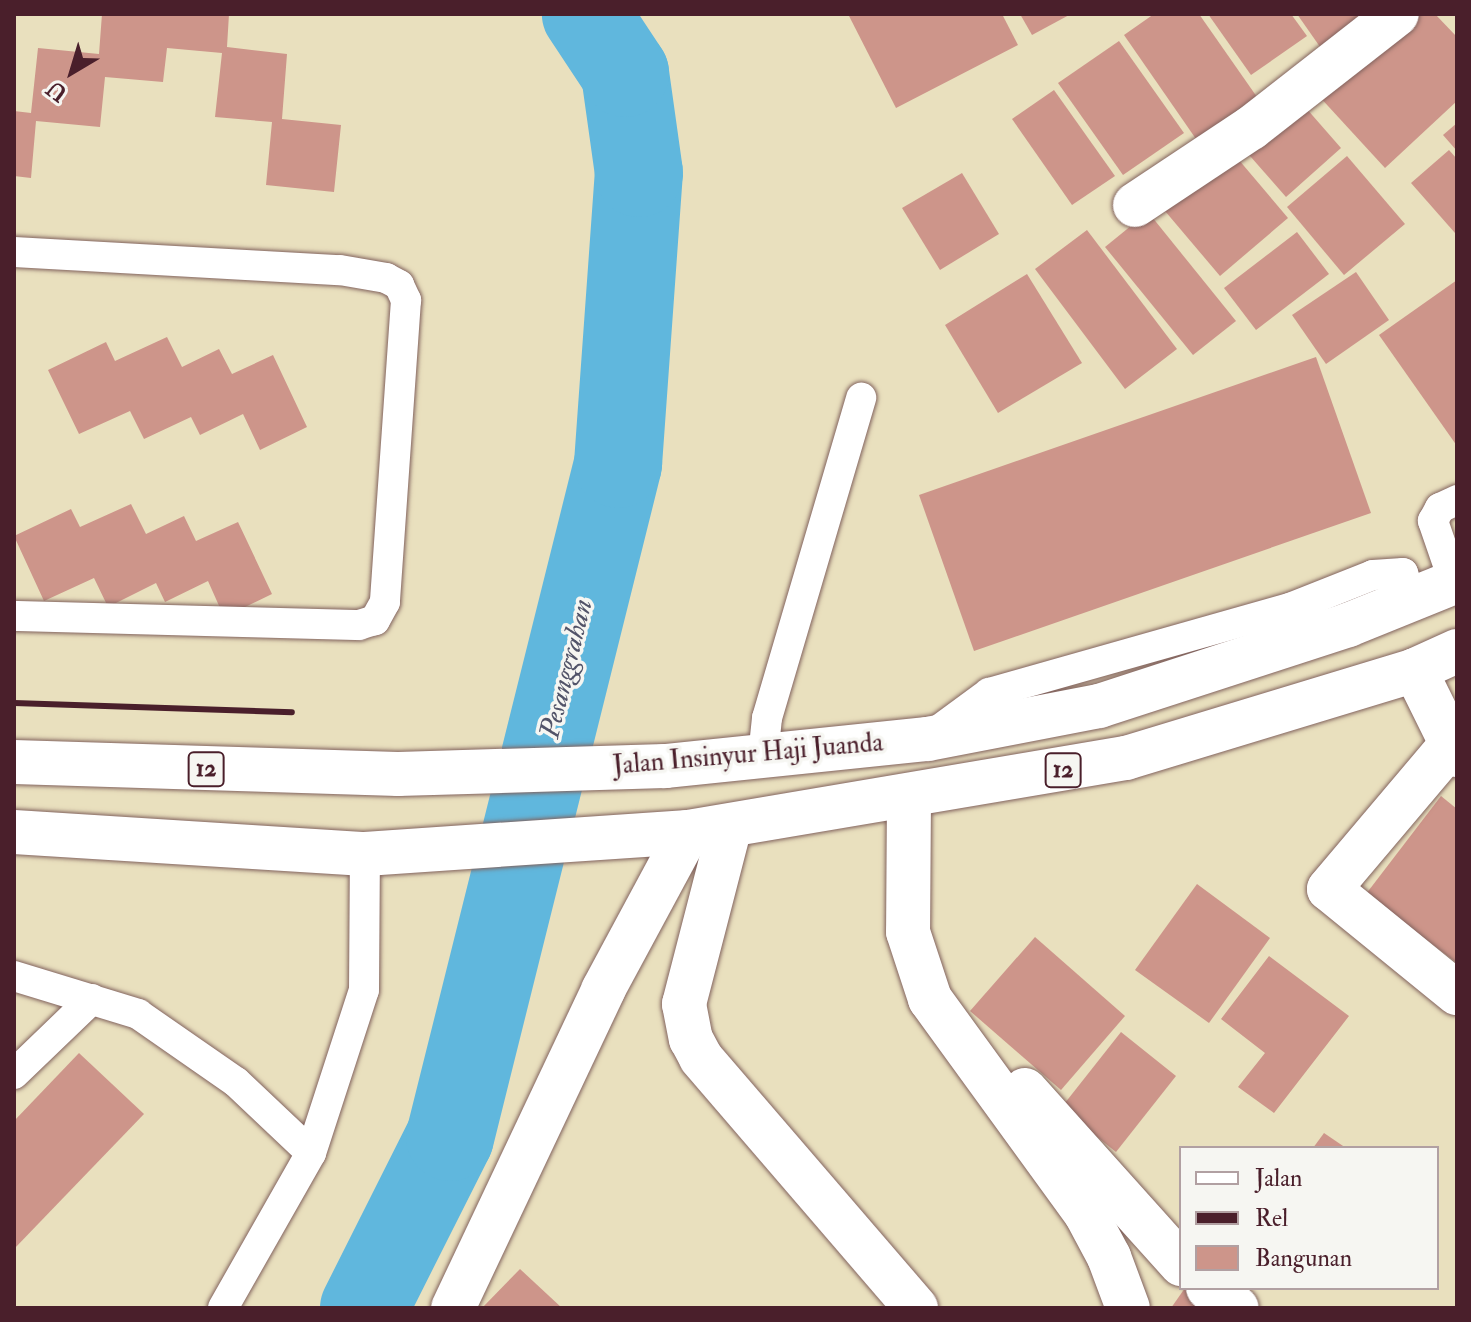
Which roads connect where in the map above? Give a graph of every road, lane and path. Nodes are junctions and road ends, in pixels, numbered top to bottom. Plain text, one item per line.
1 (1397, 14) edge
2 (1135, 205) dead end
3 (14, 252) edge
4 (861, 398) dead end
5 (1457, 500) edge
6 (1456, 582) edge
7 (14, 616) edge
8 (1457, 651) edge
9 (1415, 670) junction
10 (1453, 751) edge
11 (763, 756) junction
12 (14, 762) edge
13 (909, 797) junction
14 (730, 826) junction
15 (14, 832) edge
16 (671, 832) junction
17 (381, 853) junction
18 (920, 972) junction
19 (14, 976) edge
20 (1457, 993) edge
21 (92, 999) junction
22 (14, 1074) edge
23 (311, 1153) junction
24 (1179, 1262) edge
25 (1211, 1290) edge
26 (223, 1308) edge
27 (453, 1308) edge
28 (916, 1308) edge
29 (1128, 1308) edge
30 (1237, 1308) edge

1 - 2 main road
3 - 7 lane
4 - 11 lane
5 - 6 lane
6 - 11 main road, Jalan Insinyur Haji Juanda / 12
8 - 9 main road, 12
9 - 10 main road
9 - 13 main road, 12
10 - 20 main road
11 - 12 main road, Jalan Insinyur Haji Juanda / 12
13 - 14 main road, 12
13 - 18 main road
14 - 16 main road, 12
14 - 28 main road
15 - 17 main road, 12
16 - 17 main road, 12
16 - 27 main road
17 - 23 lane
18 - 24 main road
18 - 29 main road
19 - 21 lane
21 - 22 lane
21 - 23 lane
23 - 26 lane
25 - 30 main road

